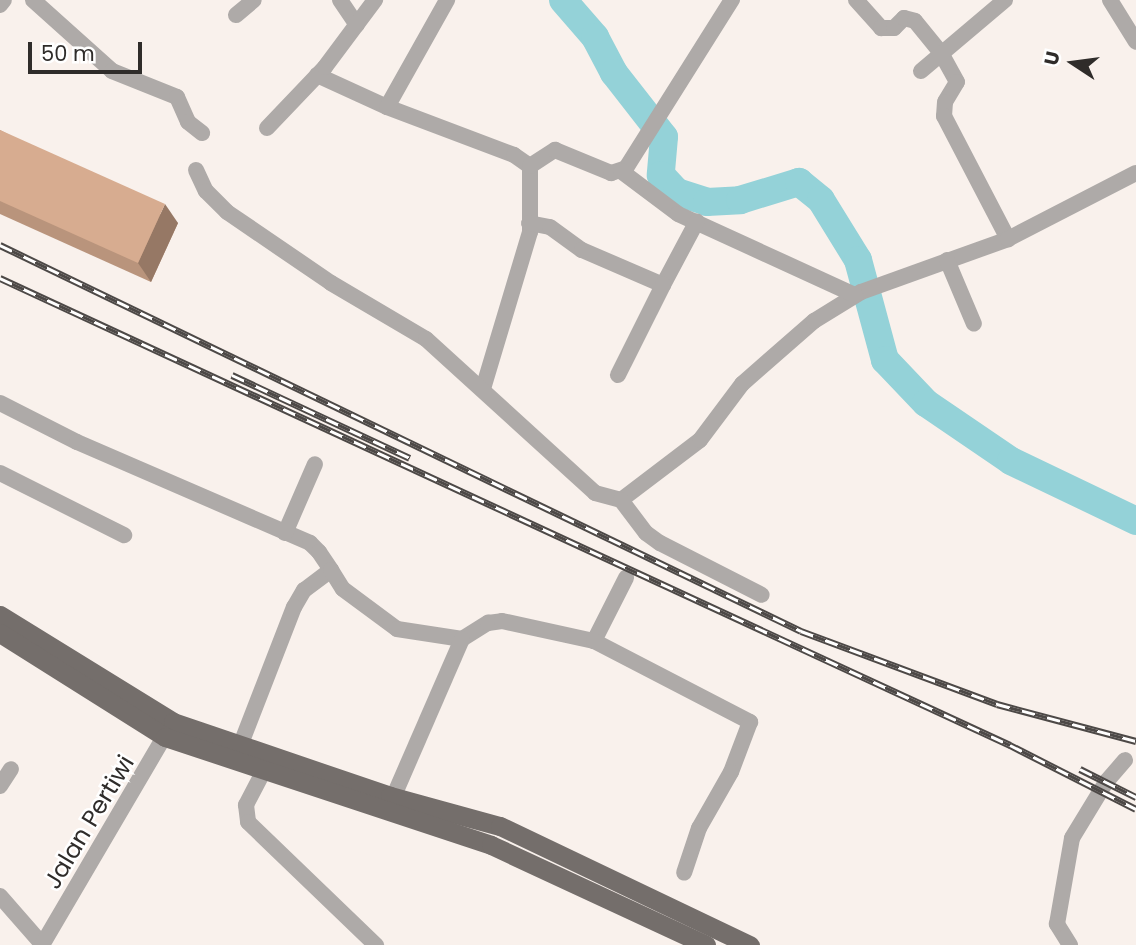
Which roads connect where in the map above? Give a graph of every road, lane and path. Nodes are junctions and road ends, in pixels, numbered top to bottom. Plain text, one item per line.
1 (4, 0) edge
2 (33, 0) edge
3 (254, 0) edge
4 (340, 0) edge
5 (375, 0) edge
6 (447, 0) edge
7 (732, 0) edge
8 (856, 0) edge
9 (1005, 0) edge
10 (1110, 0) edge
11 (0, 5) edge
12 (236, 15) dead end
13 (357, 24) junction
14 (1136, 42) edge
15 (941, 54) junction
16 (921, 71) dead end
17 (317, 75) junction
18 (387, 107) junction
19 (267, 128) dead end
20 (202, 133) dead end
21 (530, 166) junction
22 (196, 170) dead end
23 (621, 172) junction
24 (1136, 173) edge
25 (697, 221) junction
26 (529, 223) junction
27 (1008, 239) junction
28 (947, 260) junction
29 (663, 285) junction
30 (858, 293) junction
31 (974, 324) dead end
32 (618, 375) dead end
33 (483, 389) junction
34 (0, 402) edge
35 (315, 464) dead end
36 (0, 473) edge
37 (621, 500) junction
38 (285, 533) junction
39 (124, 535) dead end
40 (331, 570) junction
41 (626, 579) dead end
42 (762, 595) dead end
43 (0, 615) edge
44 (0, 633) edge
45 (462, 639) junction
46 (594, 641) junction
47 (169, 729) junction
48 (237, 754) junction
49 (1125, 760) dead end
50 (268, 764) junction
51 (11, 769) dead end
52 (0, 786) edge
53 (389, 805) junction
54 (684, 873) dead end
55 (0, 896) edge
56 (45, 944) edge
57 (372, 944) edge
58 (706, 945) edge
59 (750, 945) edge
60 (1070, 945) edge

1 - 11 street
2 - 20 street
3 - 12 street
4 - 13 street
5 - 13 street
6 - 18 street
7 - 23 street
8 - 15 street
9 - 15 street
10 - 14 street
13 - 17 street
15 - 16 street
15 - 27 street
17 - 18 street
17 - 19 street
18 - 21 street
21 - 23 street
21 - 26 street
22 - 33 street
23 - 25 street
24 - 27 street
25 - 29 street
25 - 30 street
26 - 29 street
26 - 33 street
27 - 28 street
28 - 30 street
28 - 31 street
29 - 32 street
30 - 37 street
33 - 37 street
34 - 38 street
35 - 38 street
36 - 39 street
37 - 42 street
38 - 40 street
40 - 45 street
40 - 48 street
41 - 46 street
43 - 47 main road
44 - 47 main road
45 - 46 street
45 - 53 street
46 - 54 street
47 - 48 main road
47 - 56 street, Jalan Pertiwi
48 - 50 main road
49 - 60 street
50 - 53 main road
50 - 57 street
51 - 52 street
53 - 58 main road
53 - 59 main road
55 - 56 street

